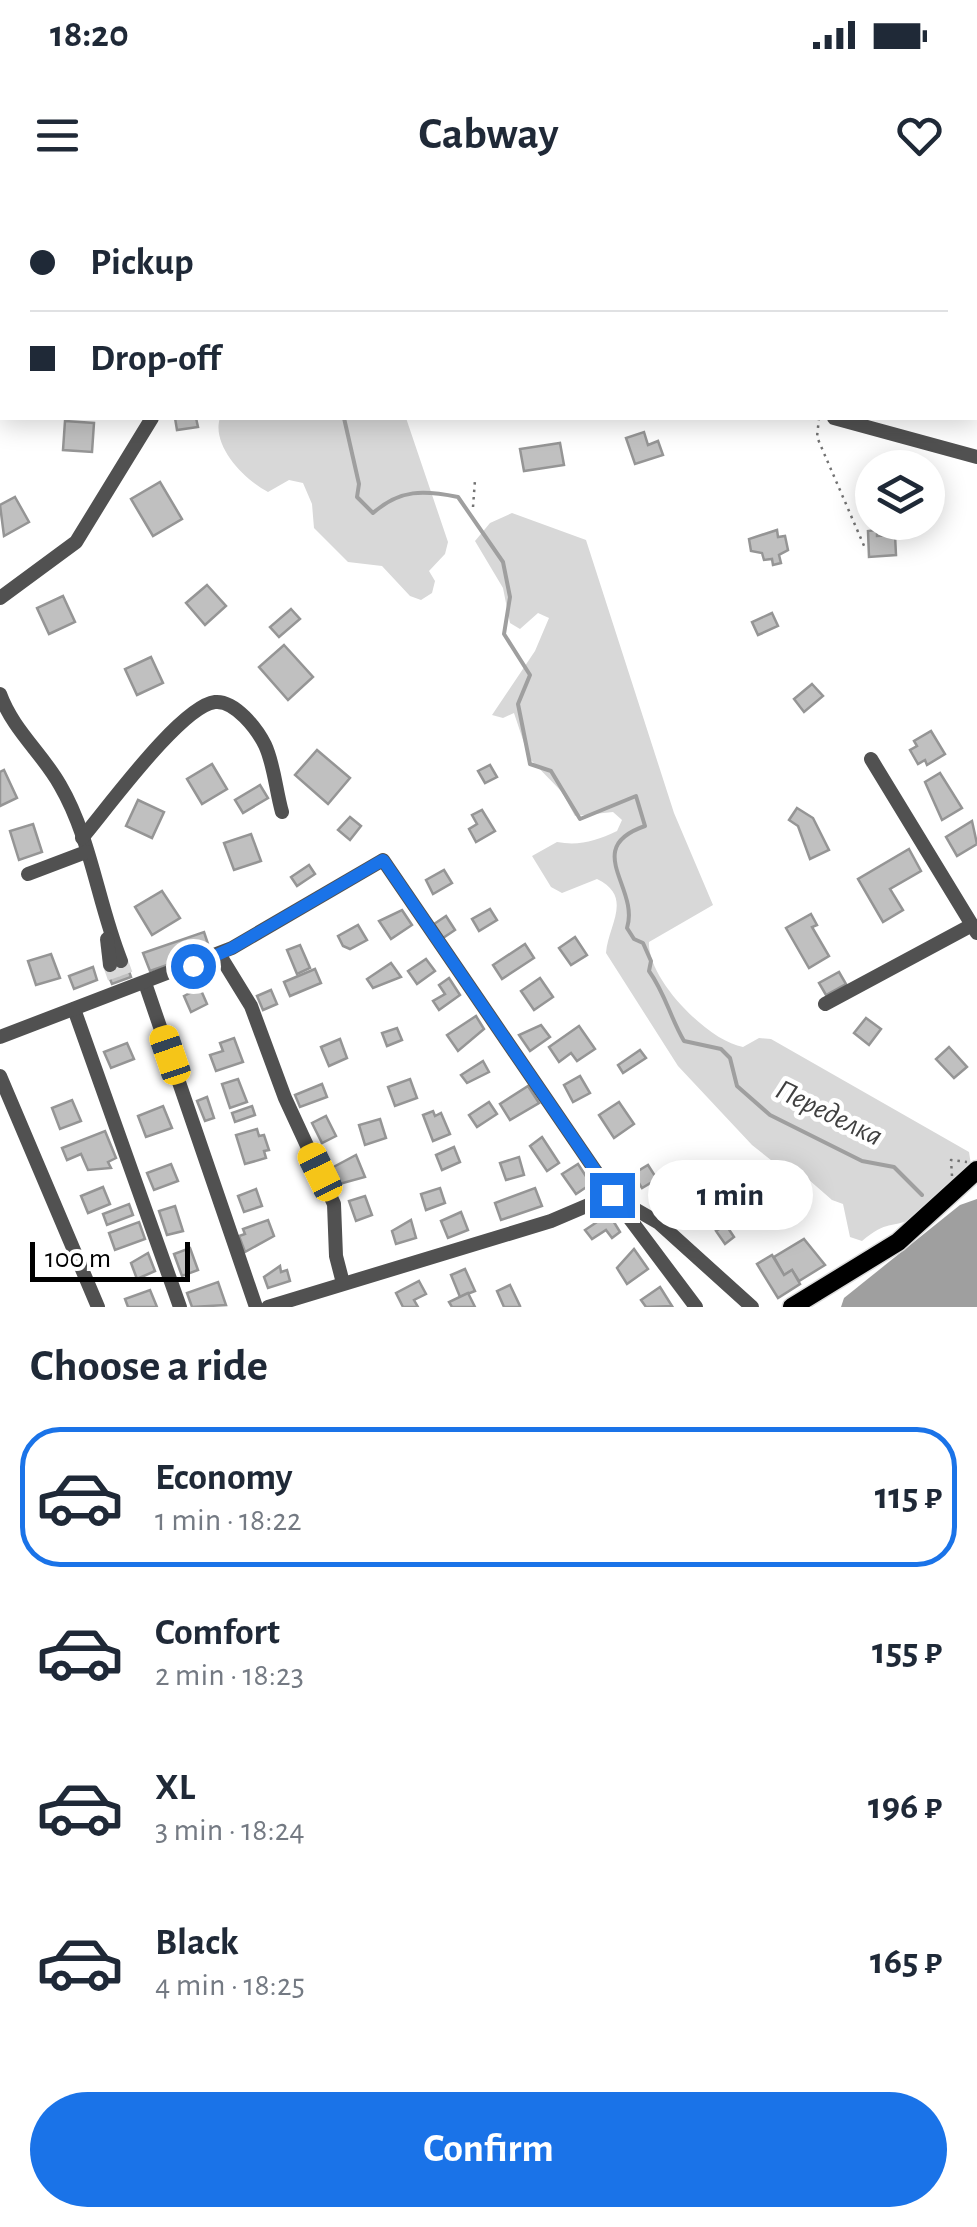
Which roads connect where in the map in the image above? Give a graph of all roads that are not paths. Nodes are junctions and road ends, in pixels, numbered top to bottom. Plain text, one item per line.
1 (151, 420) edge
2 (841, 420) edge
3 (977, 457) edge
4 (0, 598) edge
5 (0, 694) edge
6 (871, 759) dead end
7 (282, 812) dead end
8 (84, 845) junction
9 (28, 874) dead end
10 (975, 929) edge
11 (220, 954) junction
12 (116, 963) tunnel mouth
13 (128, 985) junction
14 (825, 1004) dead end
15 (74, 1010) junction
16 (0, 1037) edge
17 (0, 1076) edge
18 (976, 1166) edge
19 (612, 1195) junction
20 (343, 1283) junction
21 (98, 1307) edge
22 (180, 1307) edge
23 (256, 1307) edge
24 (268, 1307) edge
25 (696, 1307) edge
26 (752, 1307) edge
27 (792, 1307) edge

1 - 4 street
2 - 3 street
5 - 8 street
6 - 10 street
7 - 8 street
8 - 9 street
8 - 12 street
10 - 14 street
11 - 13 street
11 - 19 street
11 - 20 street
13 - 15 street
13 - 23 street
15 - 16 street
15 - 22 street
17 - 21 street
18 - 27 main road
19 - 20 street
19 - 25 street
19 - 26 street
20 - 24 street

